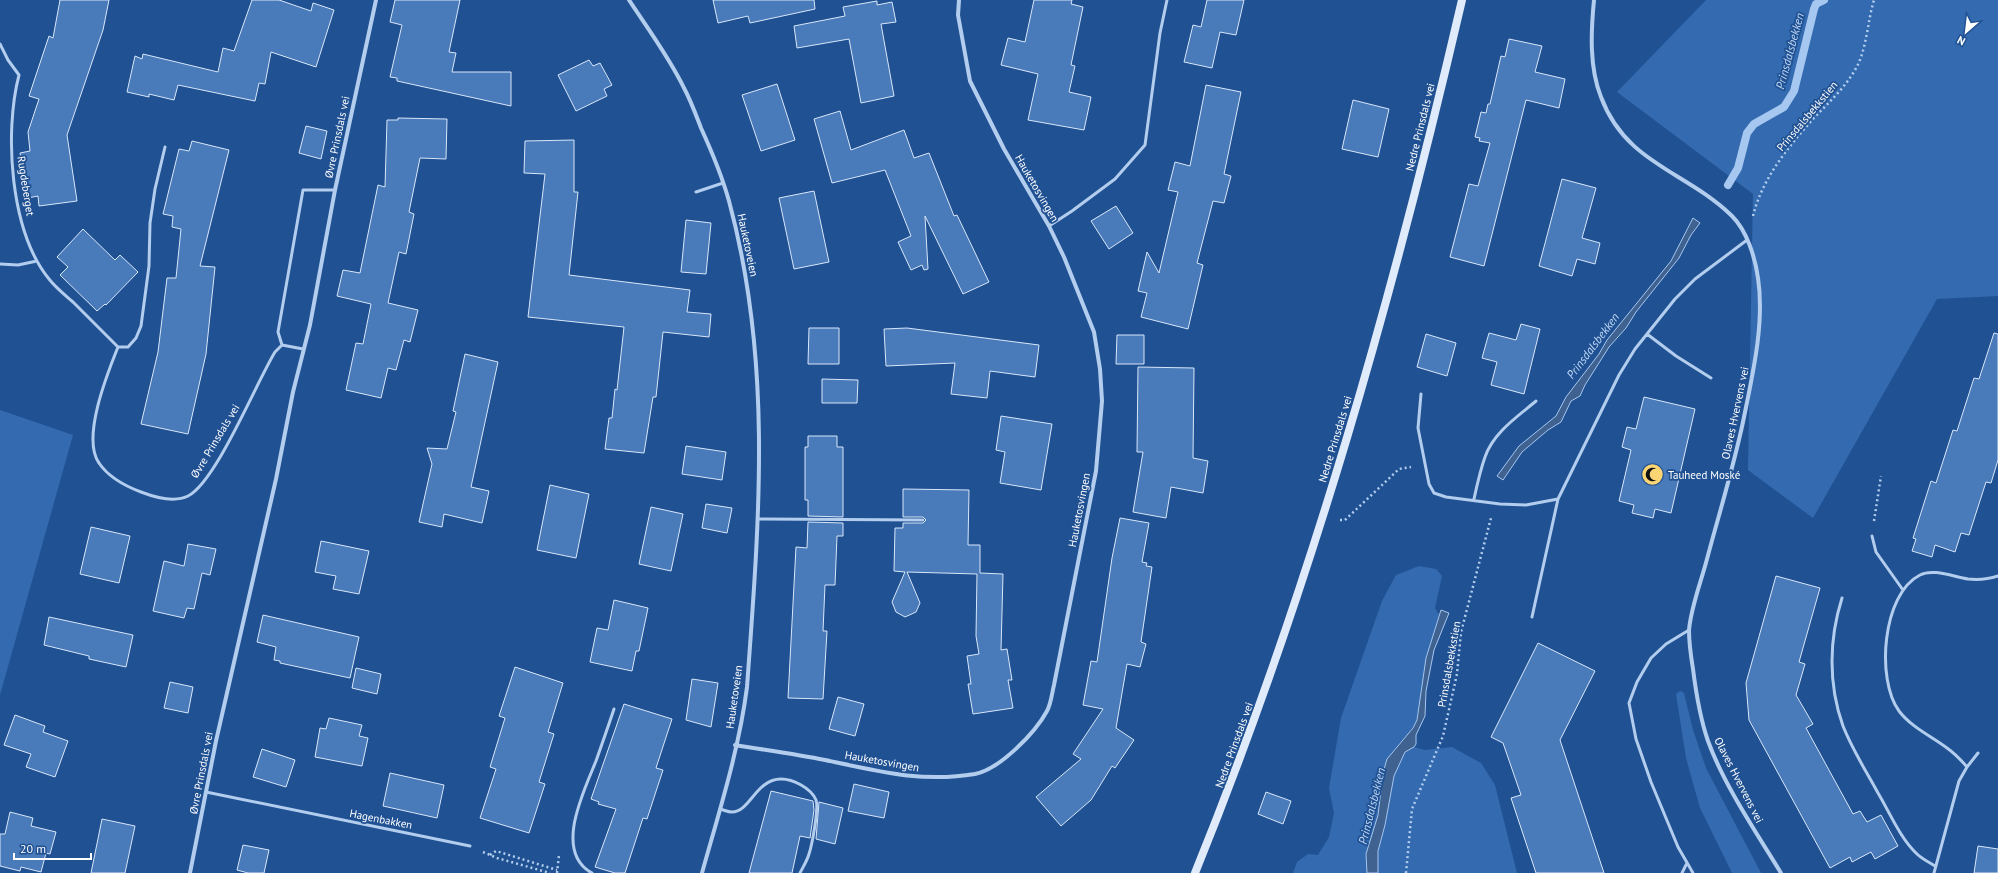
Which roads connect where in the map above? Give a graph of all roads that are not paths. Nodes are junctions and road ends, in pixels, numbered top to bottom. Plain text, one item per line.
1 (376, 0) edge
2 (629, 0) edge
3 (959, 0) edge
4 (1167, 0) edge
5 (1462, 0) edge
6 (1594, 0) edge
7 (0, 44) edge
8 (165, 148) dead end
9 (723, 183) junction
10 (335, 190) junction
11 (696, 192) dead end
12 (1049, 226) junction
13 (1747, 240) junction
14 (37, 261) junction
15 (0, 264) edge
16 (1647, 334) junction
17 (282, 345) junction
18 (118, 347) junction
19 (303, 349) junction
20 (1710, 378) dead end
21 (1421, 394) dead end
22 (1536, 401) dead end
23 (1474, 499) junction
24 (1558, 499) junction
25 (758, 519) junction
26 (923, 520) dead end
27 (1872, 536) road end
28 (1998, 576) edge
29 (1903, 590) junction
30 (1842, 598) dead end
31 (1532, 617) dead end
32 (1689, 630) junction
33 (614, 709) dead end
34 (735, 745) junction
35 (1978, 753) dead end
36 (1967, 767) junction
37 (206, 792) junction
38 (720, 809) junction
39 (470, 846) road end
40 (1687, 863) junction
41 (1935, 866) junction
42 (190, 873) edge
43 (592, 873) edge
44 (702, 873) edge
45 (800, 873) edge
46 (1195, 873) edge
47 (1682, 873) edge
48 (1693, 873) edge
49 (1780, 873) edge
50 (1934, 873) edge

1 - 10 street, Øvre Prinsdals vei
2 - 9 street, Hauketoveien
3 - 12 street, Hauketosvingen
4 - 12 lane
5 - 46 main road, Nedre Prinsdals vei
6 - 13 street, Olaves Hvervens vei
7 - 14 lane, Rugdeberget
8 - 18 lane
9 - 11 lane
9 - 25 street, Hauketoveien
10 - 17 lane
10 - 19 street, Øvre Prinsdals vei
12 - 34 street, Hauketosvingen
13 - 16 lane
13 - 32 street, Olaves Hvervens vei
14 - 15 lane
14 - 18 lane, Rugdeberget
16 - 20 lane
16 - 24 lane
17 - 18 lane, Øvre Prinsdals vei
17 - 19 lane
19 - 37 street, Øvre Prinsdals vei
21 - 23 lane
22 - 23 lane
23 - 24 lane
24 - 31 lane
25 - 26 lane
25 - 34 street, Hauketoveien
27 - 29 lane
28 - 29 lane
29 - 36 lane
30 - 41 lane
32 - 40 lane
32 - 49 street, Olaves Hvervens vei
33 - 43 lane
34 - 38 street, Hauketoveien
35 - 36 lane
36 - 41 lane
37 - 39 lane, Hagenbakken
37 - 42 street, Øvre Prinsdals vei
38 - 44 street, Hauketoveien
38 - 45 lane
40 - 47 lane
40 - 48 lane
41 - 50 lane

